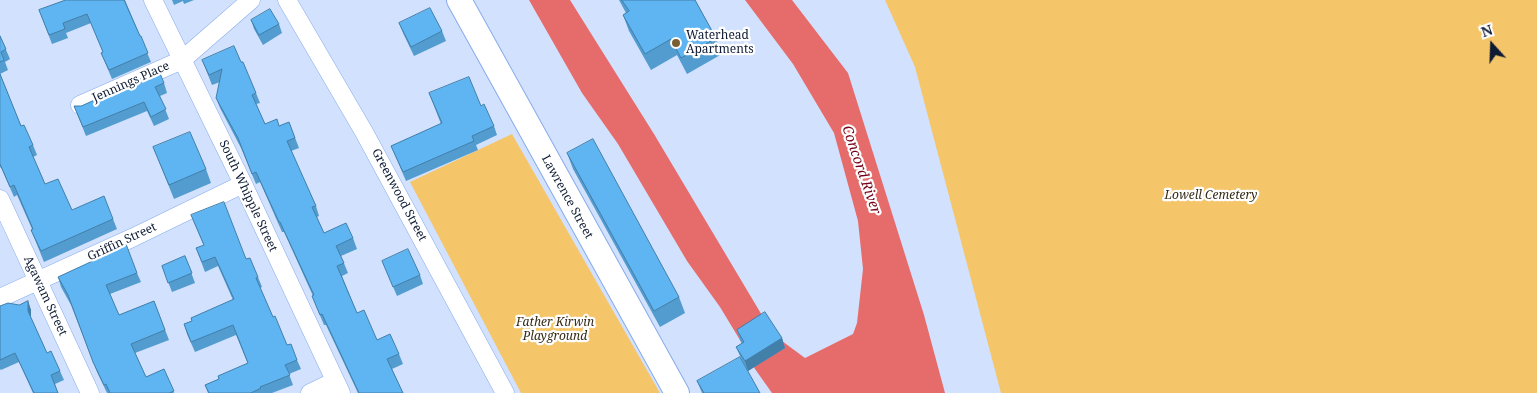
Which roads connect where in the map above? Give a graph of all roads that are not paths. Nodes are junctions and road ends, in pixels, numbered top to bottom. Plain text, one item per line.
1 (153, 0) edge
2 (251, 0) edge
3 (287, 0) edge
4 (459, 0) edge
5 (182, 60) junction
6 (80, 104) edge
7 (243, 184) junction
8 (0, 199) edge
9 (38, 280) junction
10 (0, 298) edge
11 (338, 387) edge
12 (90, 393) edge
13 (310, 393) edge
14 (505, 393) edge
15 (676, 393) edge

1 - 5 street, South Whipple Street
2 - 5 street, Jennings Place
3 - 14 street, Greenwood Street
4 - 15 main road, Lawrence Street
5 - 6 street, Jennings Place
5 - 7 street, South Whipple Street
7 - 9 street, Griffin Street
7 - 11 street, South Whipple Street
8 - 9 street, Agawam Street
9 - 10 street, Griffin Street
9 - 12 street, Agawam Street
11 - 13 street

